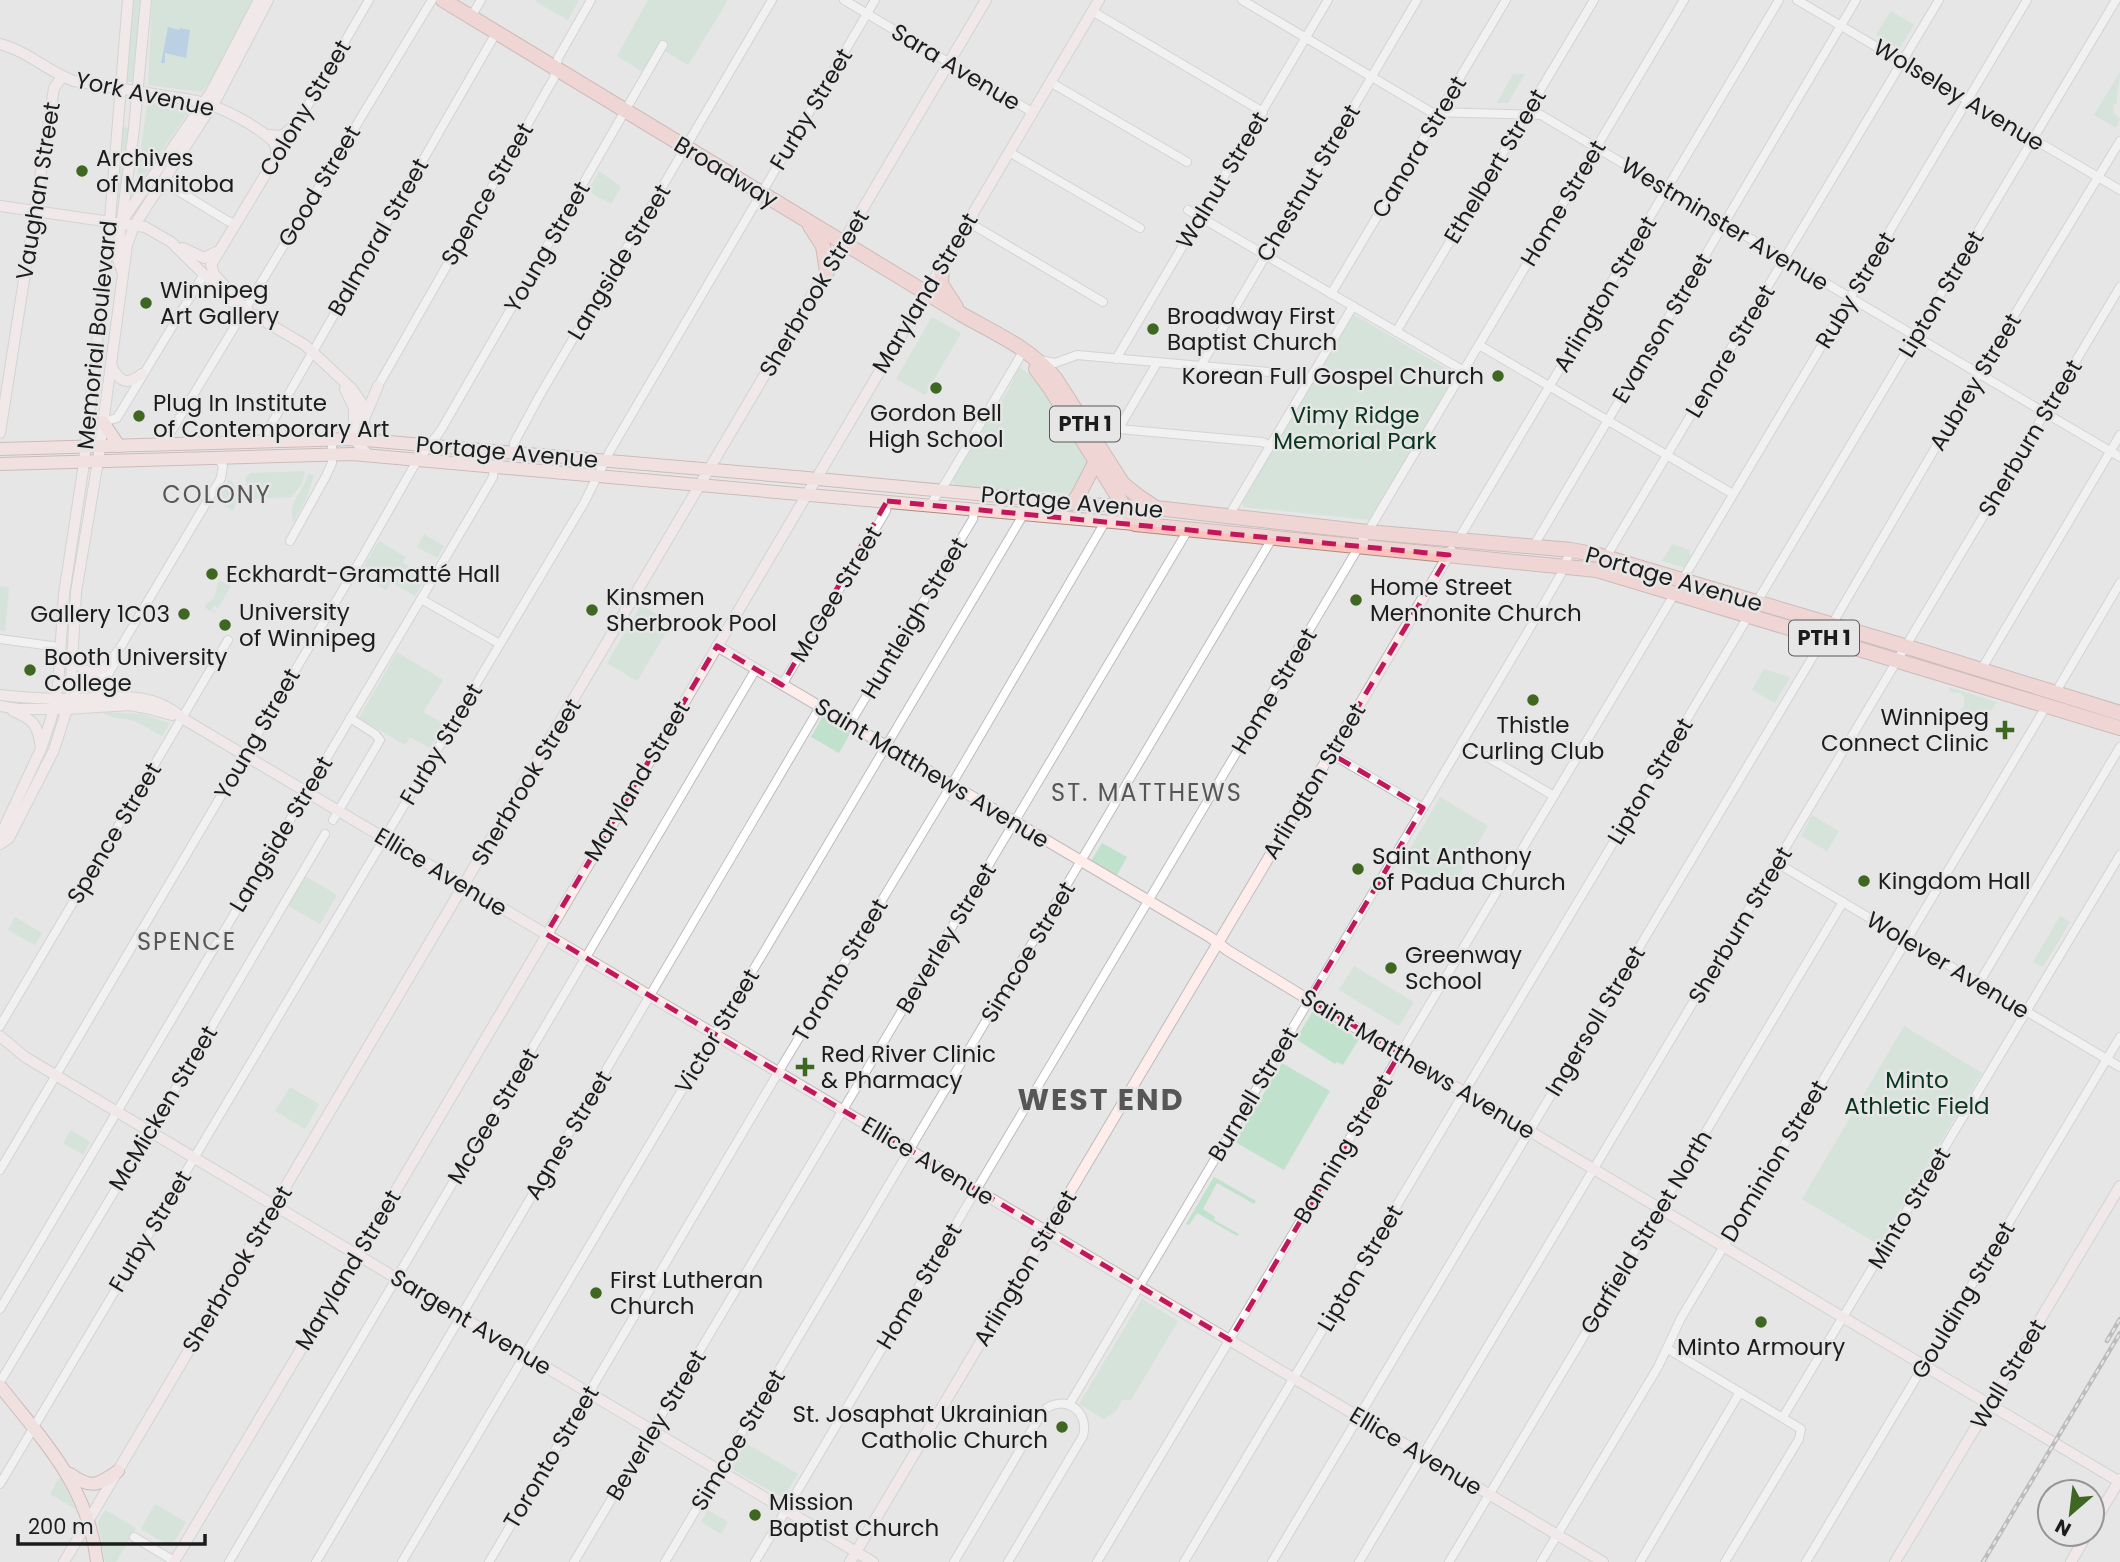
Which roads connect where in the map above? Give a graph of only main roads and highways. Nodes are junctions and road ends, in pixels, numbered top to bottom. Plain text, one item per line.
1 (128, 0) edge
2 (146, 0) edge
3 (259, 0) edge
4 (268, 0) edge
5 (443, 0) edge
6 (986, 0) edge
7 (1099, 0) edge
8 (0, 44) edge
9 (62, 76) junction
10 (121, 90) junction
11 (137, 92) junction
12 (208, 104) junction
13 (295, 125) road end
14 (264, 134) junction
15 (0, 206) edge
16 (35, 211) junction
17 (805, 220) junction
18 (115, 223) junction
19 (134, 226) junction
20 (171, 242) junction
21 (843, 243) junction
22 (218, 251) junction
23 (942, 265) junction
24 (208, 270) junction
25 (122, 272) junction
26 (827, 272) junction
27 (926, 292) junction
28 (961, 314) junction
29 (1010, 343) junction
30 (111, 365) junction
31 (5, 370) edge
32 (142, 374) road end
33 (338, 378) junction
34 (352, 389) junction
35 (91, 392) junction
36 (106, 403) junction
37 (364, 419) junction
38 (103, 422) junction
39 (0, 433) edge
40 (354, 439) junction
41 (376, 440) junction
42 (100, 446) junction
43 (119, 446) junction
44 (85, 447) junction
45 (0, 451) edge
46 (368, 455) junction
47 (98, 461) junction
48 (1096, 461) junction
49 (83, 462) junction
50 (0, 464) edge
51 (709, 470) junction
52 (816, 479) junction
53 (701, 485) junction
54 (808, 494) junction
55 (1072, 503) junction
56 (1124, 506) junction
57 (1156, 508) junction
58 (1135, 524) junction
59 (1458, 540) junction
60 (1449, 555) junction
61 (717, 646) junction
62 (73, 650) junction
63 (106, 667) road end
64 (0, 695) edge
65 (2051, 699) junction
66 (55, 704) junction
67 (68, 704) junction
68 (0, 706) edge
69 (2120, 713) edge
70 (182, 718) junction
71 (2120, 728) edge
72 (41, 749) junction
73 (0, 843) edge
74 (464, 886) junction
75 (546, 934) junction
76 (1218, 943) junction
77 (0, 1035) edge
78 (2120, 1186) edge
79 (274, 1206) junction
80 (1047, 1231) junction
81 (356, 1255) junction
82 (0, 1384) edge
83 (1989, 1405) junction
84 (118, 1471) junction
85 (67, 1472) junction
86 (2120, 1481) edge
87 (2106, 1504) edge
88 (88, 1520) junction
89 (853, 1557) edge
90 (64, 1562) edge
91 (97, 1562) edge
92 (175, 1562) edge
93 (873, 1562) edge
94 (1603, 1562) edge
95 (1895, 1562) edge

1 - 10 main road, Memorial Boulevard
2 - 11 main road, Memorial Boulevard
3 - 12 main road
4 - 12 main road
5 - 17 highway, Broadway / PTH 1
6 - 21 main road, Sherbrook Street
7 - 23 main road, Maryland Street
8 - 9 main road, York Avenue
9 - 10 main road, York Avenue
9 - 16 main road, Vaughan Street
10 - 11 main road, York Avenue
10 - 18 main road, Memorial Boulevard
11 - 12 main road, York Avenue
11 - 18 main road, Memorial Boulevard
12 - 14 main road, York Avenue
12 - 18 main road
12 - 19 main road, Memorial Boulevard
13 - 14 main road
14 - 22 main road, Colony Street
15 - 16 main road
16 - 18 main road
16 - 31 main road, Vaughan Street
17 - 21 highway, Broadway / PTH 1
17 - 26 highway
18 - 19 main road
18 - 25 main road, Memorial Boulevard
18 - 35 main road, Memorial Boulevard
19 - 20 main road
19 - 25 main road, Memorial Boulevard
20 - 22 main road
20 - 24 main road
21 - 26 main road, Sherbrook Street
21 - 27 highway, Broadway / PTH 1
22 - 24 main road, Colony Street
23 - 27 main road, Maryland Street
23 - 28 highway
24 - 33 main road
25 - 30 main road, Memorial Boulevard
26 - 51 main road, Sherbrook Street
27 - 28 highway, Broadway / PTH 1
27 - 52 main road, Maryland Street
28 - 29 highway, Broadway / PTH 1
29 - 48 highway, Broadway / PTH 1
29 - 57 highway, Broadway / PTH 1
30 - 32 main road
30 - 36 main road, Memorial Boulevard
31 - 39 main road, Vaughan Street
33 - 34 main road
33 - 40 main road
34 - 37 main road
34 - 37 main road
35 - 36 main road
35 - 44 main road, Memorial Boulevard
36 - 38 main road, Memorial Boulevard
37 - 41 main road
38 - 42 main road, Memorial Boulevard
38 - 43 main road
39 - 45 main road, Vaughan Street
40 - 41 main road, Portage Avenue
40 - 43 main road, Portage Avenue
40 - 46 main road
41 - 51 main road, Portage Avenue
42 - 43 main road, Portage Avenue
42 - 44 main road, Portage Avenue
42 - 47 main road, Memorial Boulevard
44 - 45 main road, Portage Avenue
44 - 49 main road, Memorial Boulevard
46 - 47 main road, Portage Avenue
46 - 53 main road, Portage Avenue
47 - 49 main road, Portage Avenue
47 - 62 main road
48 - 55 highway
48 - 56 highway, Broadway / PTH 1
49 - 50 main road, Portage Avenue
49 - 66 main road
51 - 52 main road, Portage Avenue
51 - 53 main road, Sherbrook Street
52 - 54 main road, Maryland Street
52 - 55 main road, Portage Avenue
53 - 54 main road, Portage Avenue
53 - 74 main road, Sherbrook Street
54 - 58 main road, Portage Avenue
54 - 61 main road, Maryland Street
55 - 56 main road, Portage Avenue
56 - 57 main road, Portage Avenue
56 - 58 highway, Broadway / PTH 1
57 - 59 highway, Portage Avenue / PTH 1
58 - 60 highway, Portage Avenue / PTH 1
59 - 60 main road, Arlington Street
59 - 65 highway, Portage Avenue / PTH 1
60 - 65 highway, Portage Avenue / PTH 1
60 - 76 main road, Arlington Street
61 - 75 main road, Maryland Street
61 - 76 main road, Saint Matthews Avenue
62 - 63 main road
62 - 67 main road
64 - 66 main road, Ellice Avenue
65 - 69 highway, Portage Avenue / PTH 1
65 - 71 highway, Portage Avenue / PTH 1
66 - 67 main road, Ellice Avenue
66 - 68 main road, Ellice Avenue
66 - 72 main road
67 - 70 main road, Ellice Avenue
67 - 70 main road, Ellice Avenue
67 - 73 main road
68 - 72 main road
70 - 74 main road, Ellice Avenue
72 - 73 main road
74 - 75 main road, Ellice Avenue
74 - 79 main road, Sherbrook Street
75 - 80 main road, Ellice Avenue
75 - 81 main road, Maryland Street
76 - 80 main road, Arlington Street
76 - 83 main road, Saint Matthews Avenue
77 - 79 main road, Sargent Avenue
78 - 83 main road, Wall Street
79 - 81 main road, Sargent Avenue
79 - 84 main road, Sherbrook Street
80 - 89 main road, Arlington Street
80 - 94 main road, Ellice Avenue
81 - 89 main road, Sargent Avenue
81 - 92 main road, Maryland Street
82 - 85 main road
83 - 86 main road, Saint Matthews Avenue
83 - 95 main road, Wall Street
84 - 85 main road
84 - 88 main road, Sherbrook Street
85 - 88 main road
86 - 87 main road
88 - 90 main road, Sherbrook Street
88 - 91 main road
89 - 93 main road, Sargent Avenue

